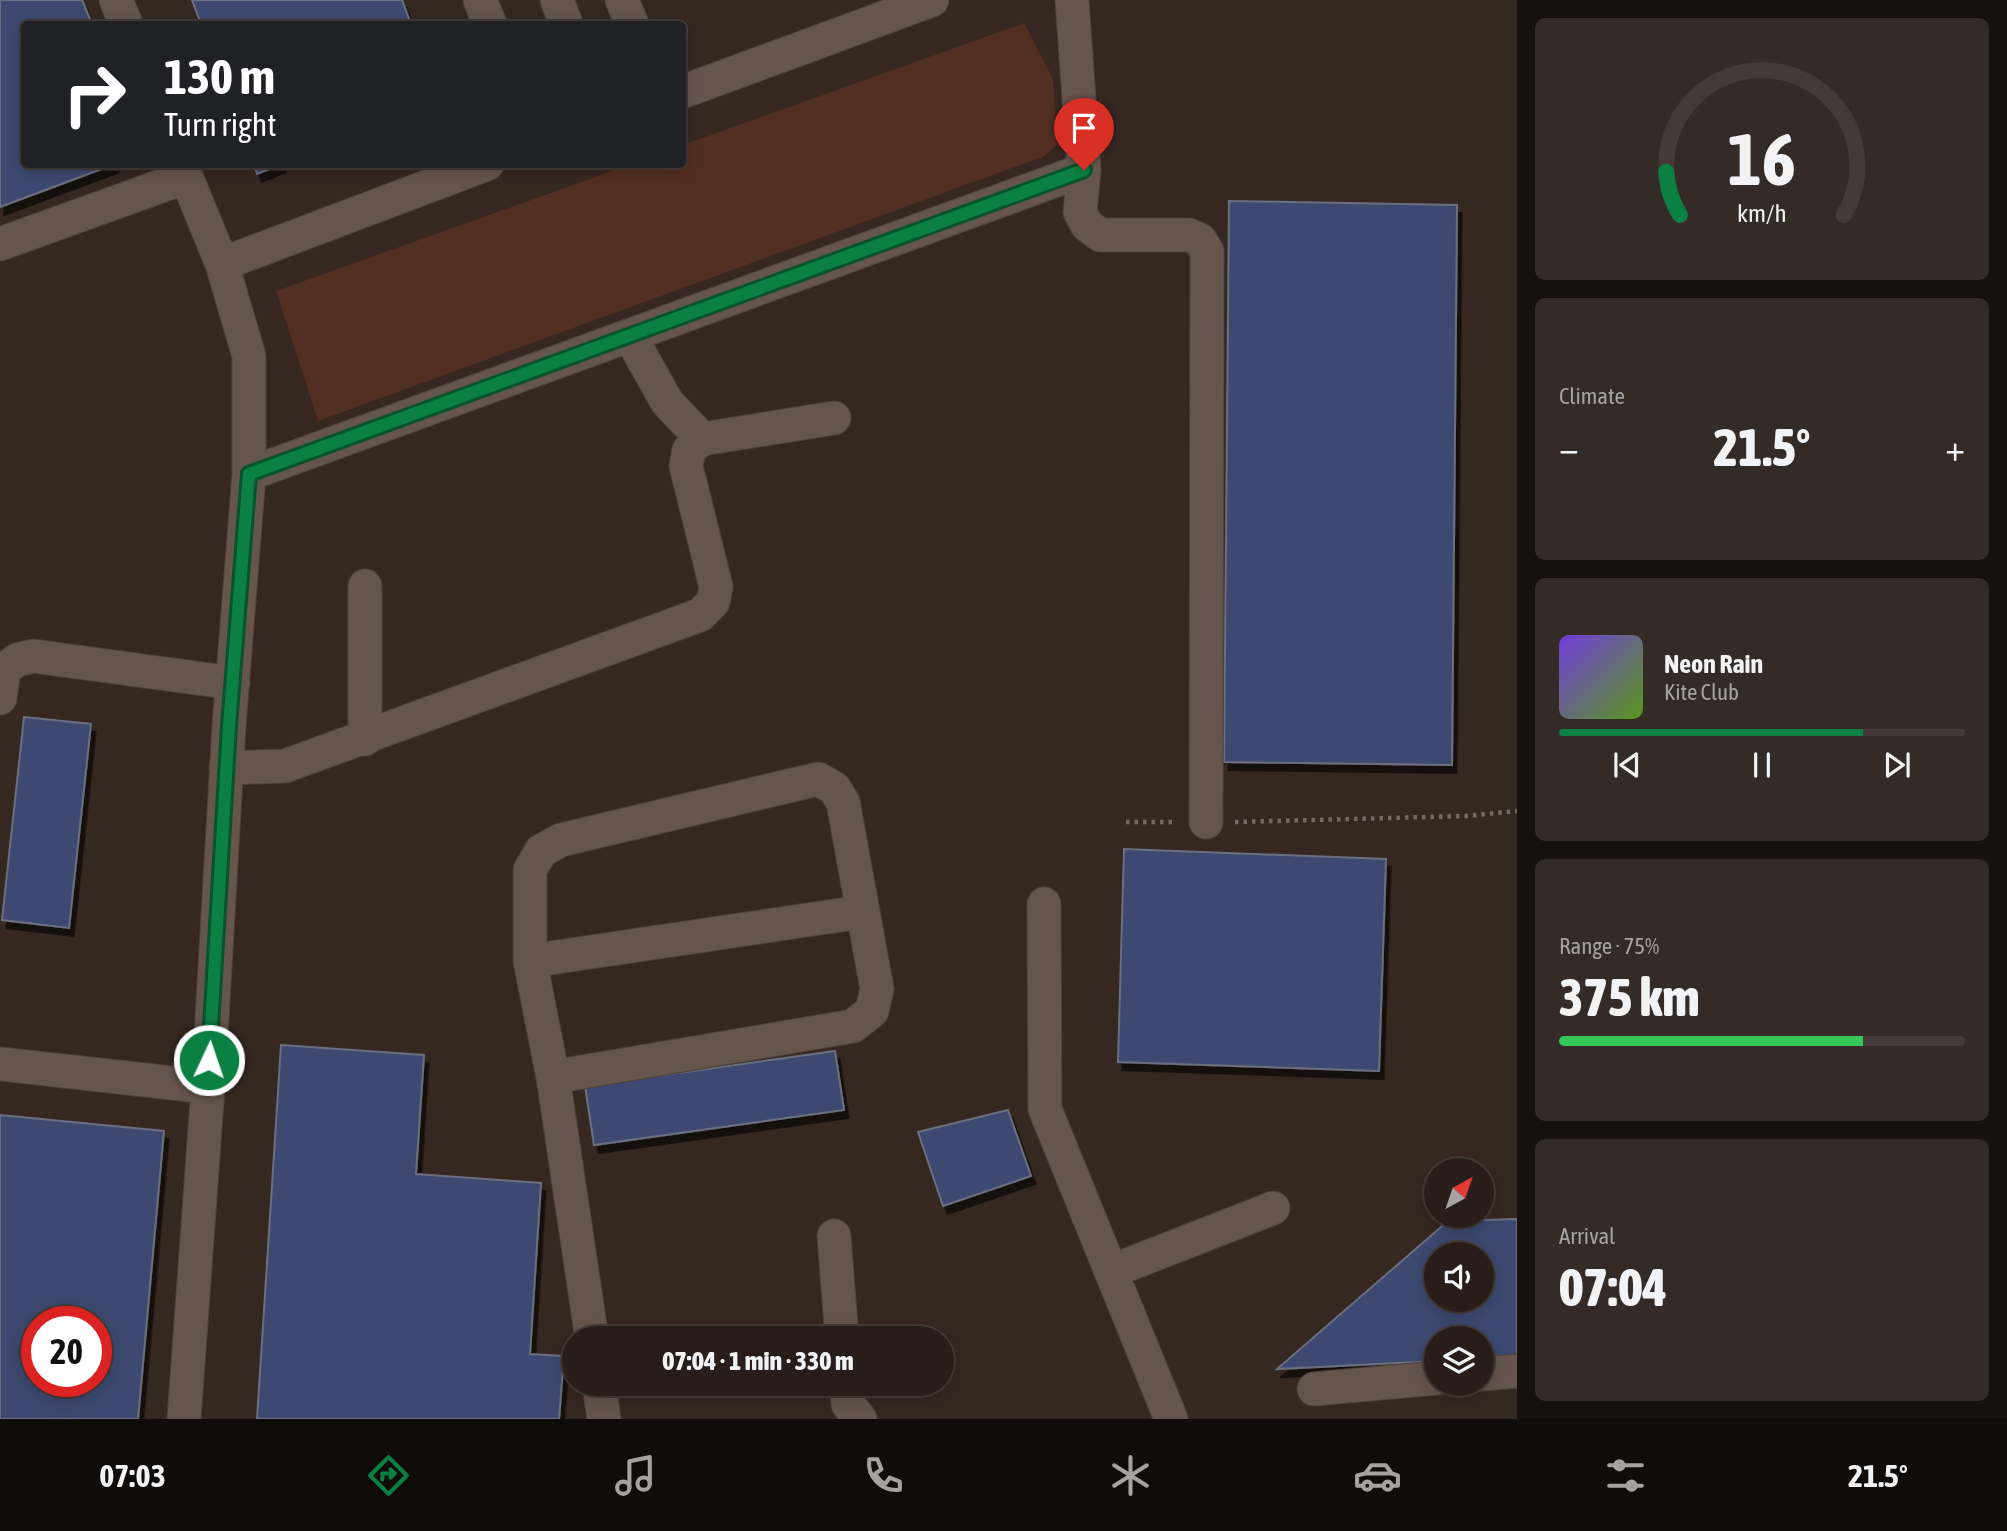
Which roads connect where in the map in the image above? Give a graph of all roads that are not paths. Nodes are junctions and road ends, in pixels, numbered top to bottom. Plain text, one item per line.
1 (116, 0) edge
2 (480, 0) edge
3 (557, 0) edge
4 (622, 0) edge
5 (932, 0) edge
6 (1072, 0) edge
7 (125, 21) edge
8 (489, 21) edge
9 (565, 21) edge
10 (631, 21) edge
11 (686, 91) edge
12 (476, 168) edge
13 (1084, 170) junction
14 (184, 171) edge
15 (0, 244) edge
16 (222, 264) junction
17 (630, 336) junction
18 (834, 418) dead end
19 (702, 439) junction
20 (249, 474) junction
21 (365, 586) dead end
22 (233, 683) junction
23 (0, 698) edge
24 (365, 739) junction
25 (226, 768) junction
26 (1206, 822) road end
27 (1044, 904) dead end
28 (861, 912) junction
29 (530, 961) junction
30 (0, 1063) edge
31 (553, 1077) junction
32 (208, 1087) junction
33 (1273, 1208) dead end
34 (834, 1237) dead end
35 (1112, 1271) junction
36 (590, 1326) edge
37 (841, 1326) edge
38 (1517, 1371) edge
39 (1494, 1373) edge
40 (1424, 1379) edge
41 (1314, 1388) dead end
42 (601, 1396) edge
43 (847, 1396) edge
44 (184, 1419) edge
45 (604, 1419) edge
46 (860, 1419) edge
47 (1171, 1419) edge

1 - 7 street
2 - 8 street
3 - 9 street
4 - 10 street
5 - 11 street
6 - 13 street
12 - 16 street
13 - 17 street
13 - 26 street
14 - 15 street
14 - 16 street
16 - 20 street
17 - 19 street
17 - 20 street
18 - 19 street
19 - 24 street
20 - 22 street
21 - 24 street
22 - 23 street
22 - 25 street
24 - 25 street
25 - 32 street
27 - 35 street
28 - 29 street
28 - 29 street
28 - 31 street
29 - 31 street
30 - 32 street
31 - 36 street
32 - 44 street
33 - 35 street
34 - 37 street
35 - 47 street
38 - 39 street
40 - 41 street
42 - 45 street
43 - 46 street

